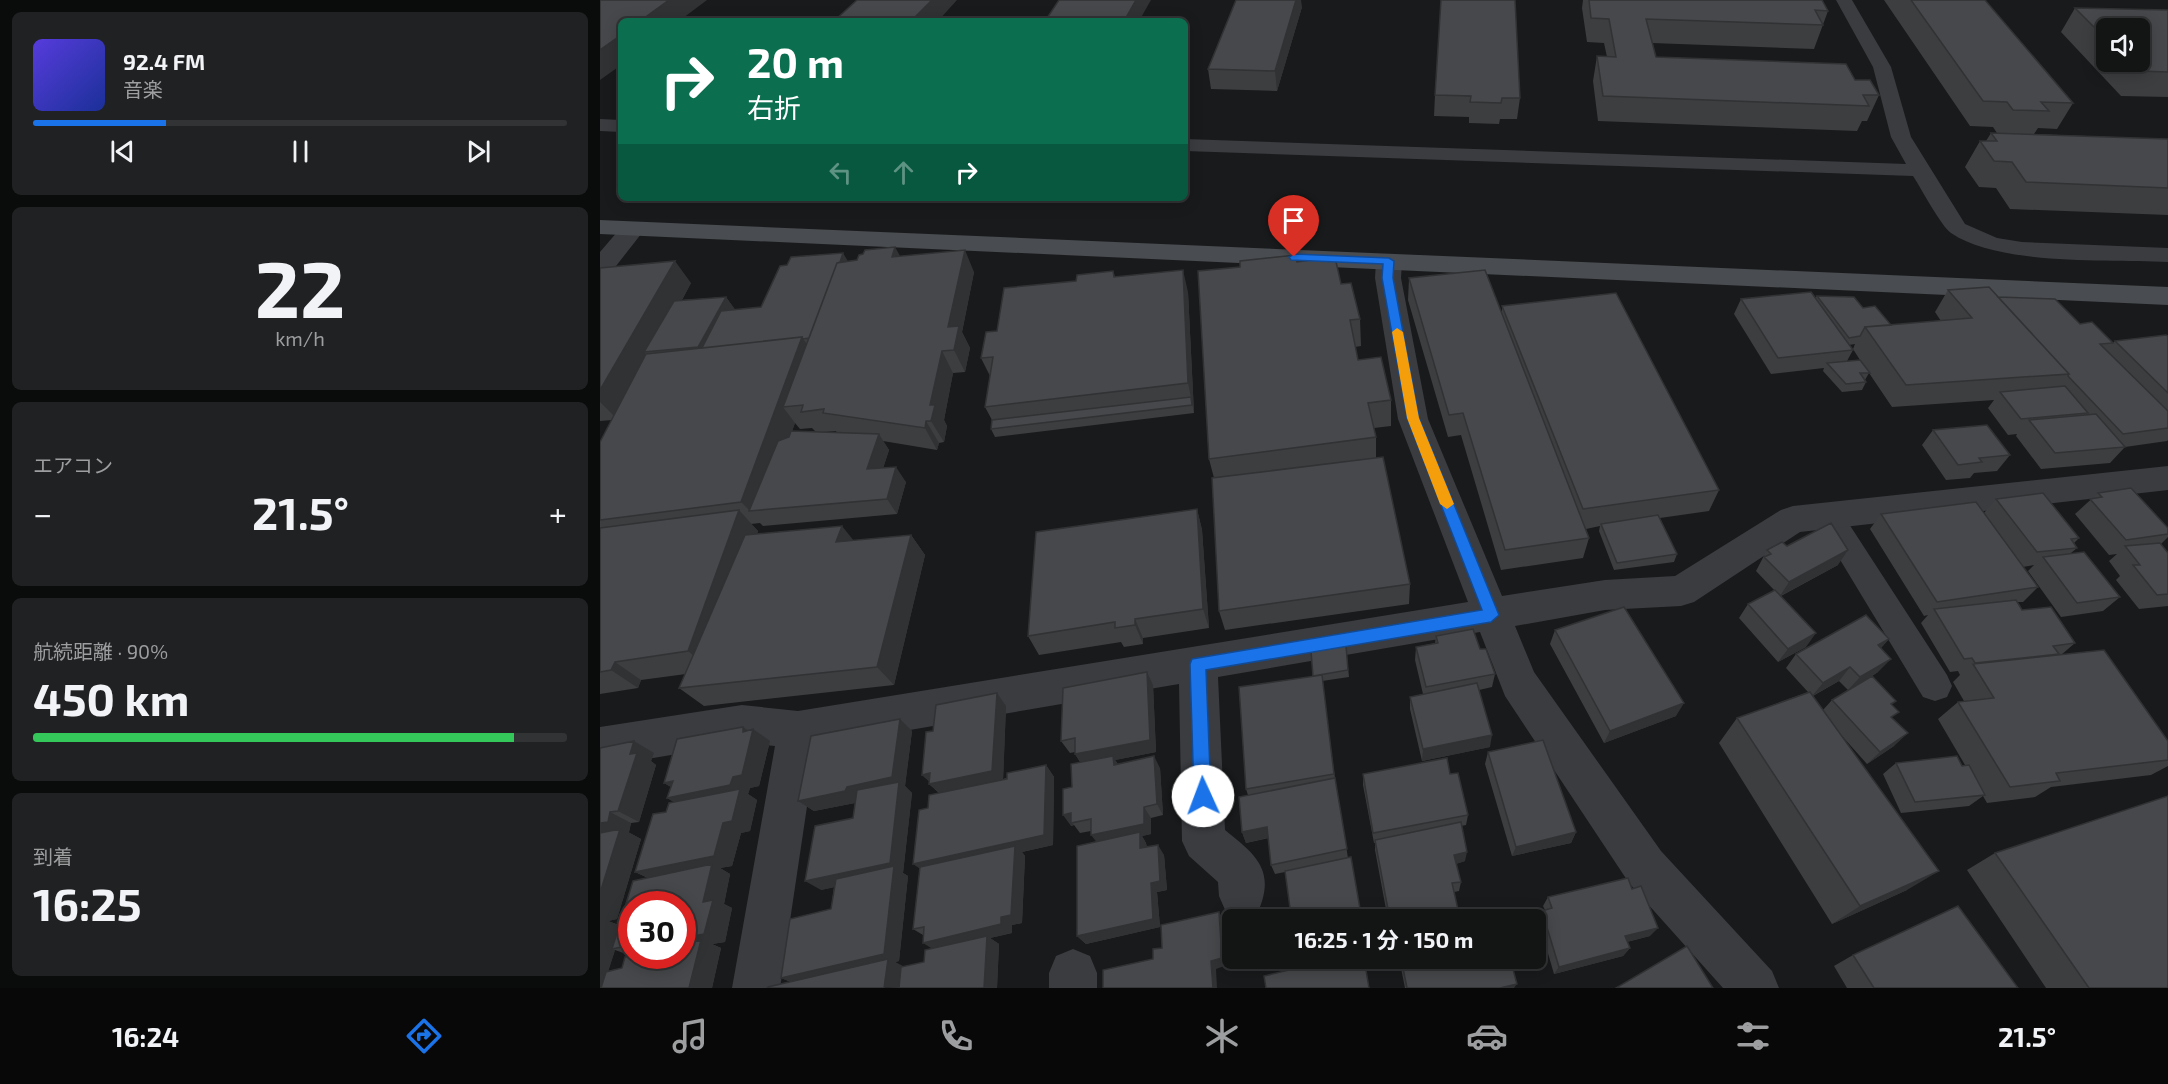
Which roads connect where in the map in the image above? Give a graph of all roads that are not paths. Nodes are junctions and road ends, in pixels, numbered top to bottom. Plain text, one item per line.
1 (1845, 3) edge
2 (1823, 4) edge
3 (600, 125) edge
4 (618, 126) edge
5 (1188, 145) edge
6 (1919, 170) junction
7 (600, 227) edge
8 (633, 229) junction
9 (2168, 255) edge
10 (1389, 261) junction
11 (600, 269) edge
12 (2168, 296) edge
13 (2168, 478) edge
14 (1828, 515) junction
15 (1491, 615) junction
16 (1198, 664) junction
17 (1935, 686) dead end
18 (798, 730) junction
19 (600, 747) edge
20 (1242, 897) dead end
21 (756, 988) edge
22 (1755, 988) edge

1 - 2 lane
1 - 6 lane
3 - 4 lane
5 - 6 lane
6 - 9 lane
7 - 8 street
8 - 10 street
8 - 11 street
10 - 12 street
10 - 15 street
13 - 14 street
14 - 15 street
14 - 17 lane
15 - 16 street
15 - 22 street
16 - 18 street
16 - 20 street
18 - 19 street
18 - 21 street

